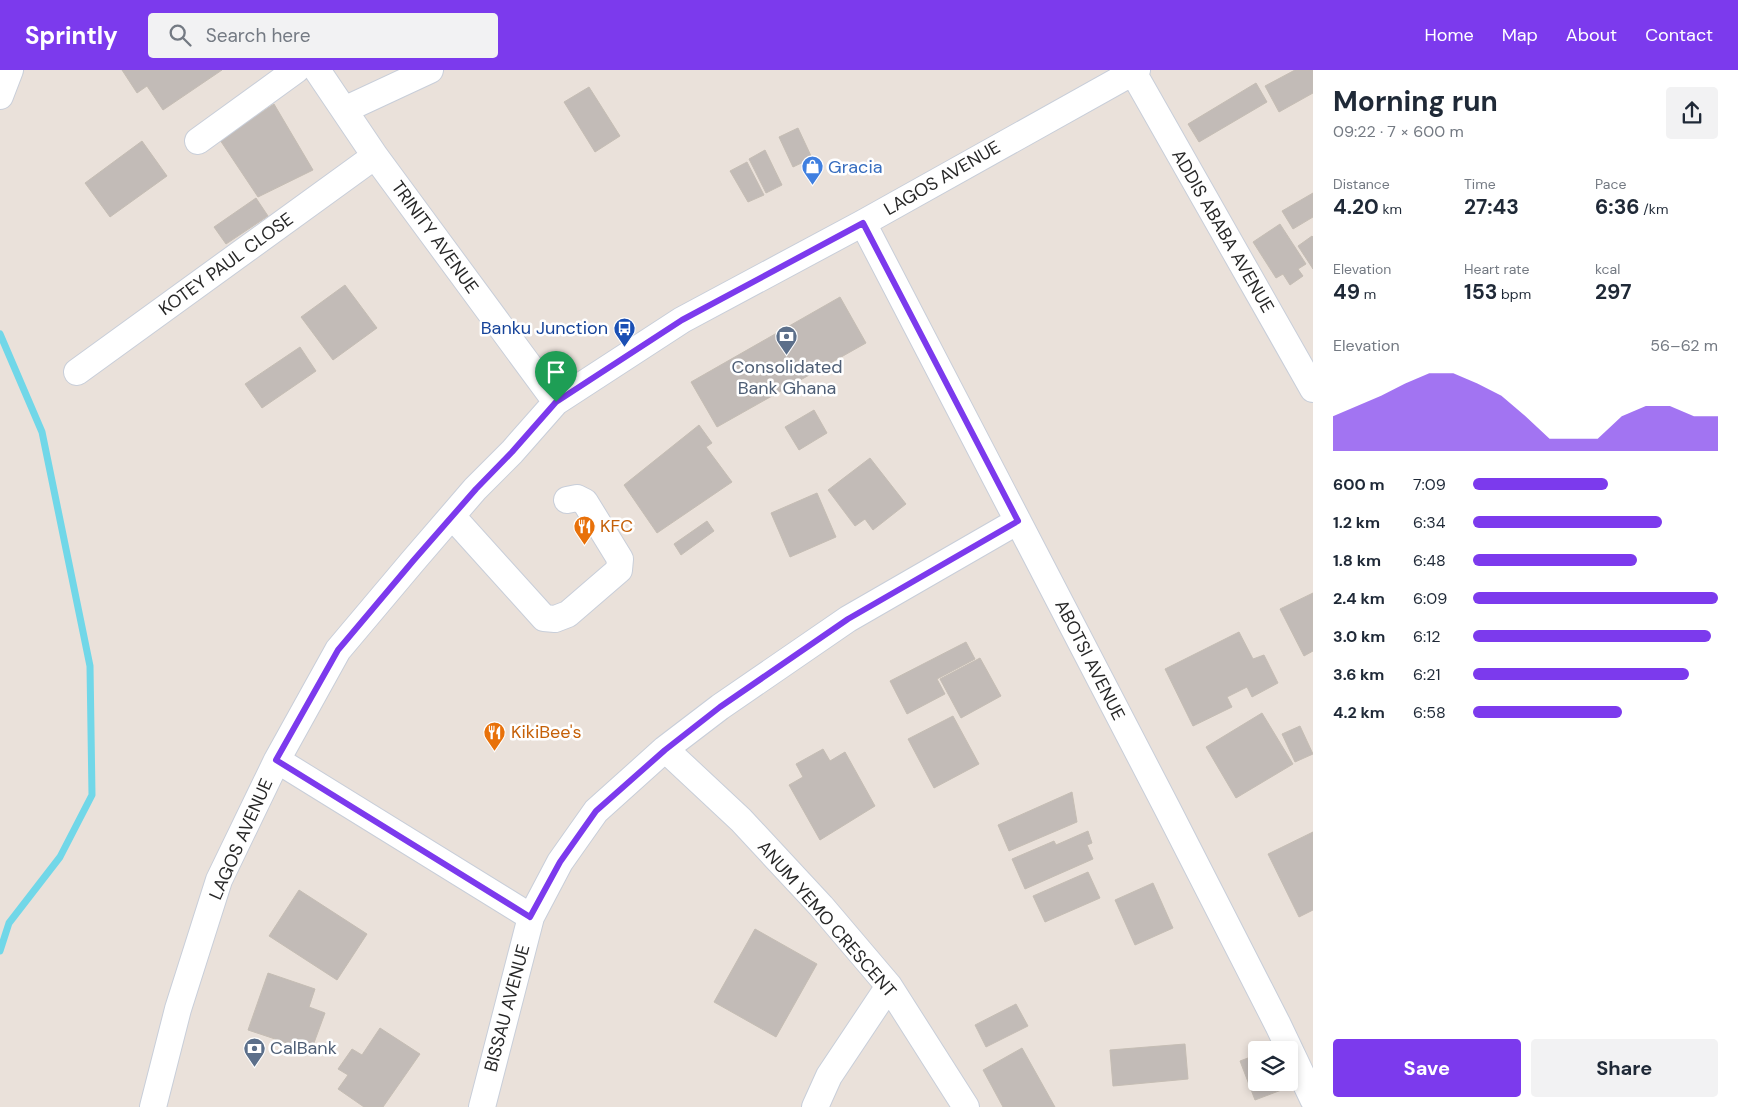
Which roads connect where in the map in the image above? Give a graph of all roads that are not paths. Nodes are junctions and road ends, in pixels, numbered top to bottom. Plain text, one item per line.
1 (10, 70) edge
2 (296, 70) edge
3 (317, 70) edge
4 (430, 70) edge
5 (1135, 71) edge
6 (0, 96) edge
7 (344, 110) junction
8 (198, 141) dead end
9 (375, 156) junction
10 (863, 223) junction
11 (77, 372) dead end
12 (1310, 377) edge
13 (556, 402) junction
14 (567, 500) dead end
15 (452, 516) junction
16 (1018, 521) junction
17 (665, 750) junction
18 (276, 760) junction
19 (530, 917) junction
20 (889, 986) junction
21 (1313, 1099) edge
22 (153, 1107) edge
23 (482, 1107) edge
24 (815, 1107) edge
25 (966, 1107) edge

1 - 6 street
2 - 8 street
3 - 7 street, TRINITY AVENUE
4 - 7 street
5 - 10 street, LAGOS AVENUE
5 - 12 street, ADDIS ABABA AVENUE
7 - 9 street, TRINITY AVENUE
9 - 11 street, KOTEY PAUL CLOSE
9 - 13 street, TRINITY AVENUE
10 - 13 street, LAGOS AVENUE
10 - 16 street, ABOTSI AVENUE
13 - 15 street, LAGOS AVENUE
14 - 15 street
15 - 18 street, LAGOS AVENUE
16 - 17 street, BISSAU AVENUE
16 - 21 street, ABOTSI AVENUE
17 - 19 street, BISSAU AVENUE
17 - 20 street, ANUM YEMO CRESCENT
18 - 19 street
18 - 22 street, LAGOS AVENUE
19 - 23 street, BISSAU AVENUE
20 - 24 street
20 - 25 street, ANUM YEMO CRESCENT

